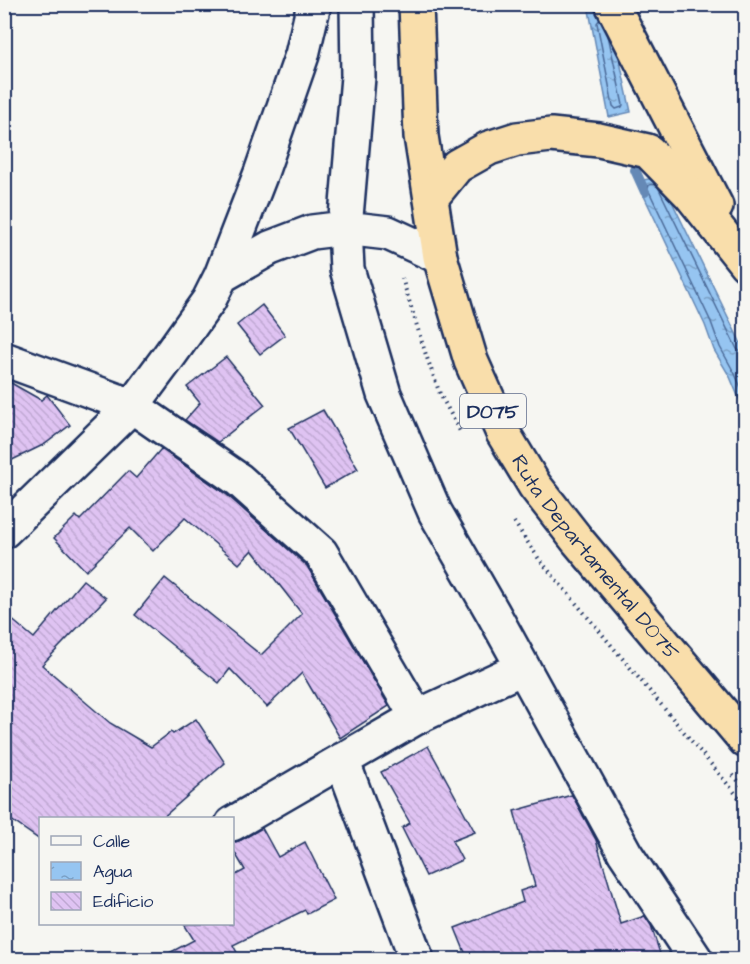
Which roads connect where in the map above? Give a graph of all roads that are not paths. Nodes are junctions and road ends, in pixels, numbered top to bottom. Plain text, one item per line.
1 (314, 4) edge
2 (357, 4) edge
3 (416, 4) edge
4 (612, 4) edge
5 (431, 198) junction
6 (345, 228) junction
7 (440, 258) junction
8 (746, 264) edge
9 (221, 276) junction
10 (4, 359) edge
11 (132, 406) junction
12 (4, 531) edge
13 (578, 541) junction
14 (522, 668) junction
15 (746, 703) edge
16 (417, 717) junction
17 (746, 741) edge
18 (342, 760) junction
19 (234, 823) edge
20 (417, 960) edge
21 (696, 960) edge

1 - 9 street
2 - 6 street
3 - 5 highway, Ruta Departamental D075 / D075
4 - 8 highway
5 - 7 highway, Ruta Departamental D075 / D075
5 - 8 highway
6 - 7 street
6 - 9 street
6 - 14 street
7 - 13 highway, Ruta Departamental D075 / D075
9 - 11 street
10 - 11 street
11 - 12 street
11 - 16 street
13 - 15 highway
13 - 17 highway, Ruta Departamental D075 / D075
14 - 16 street
14 - 21 street
16 - 18 street
18 - 19 street
18 - 20 street

